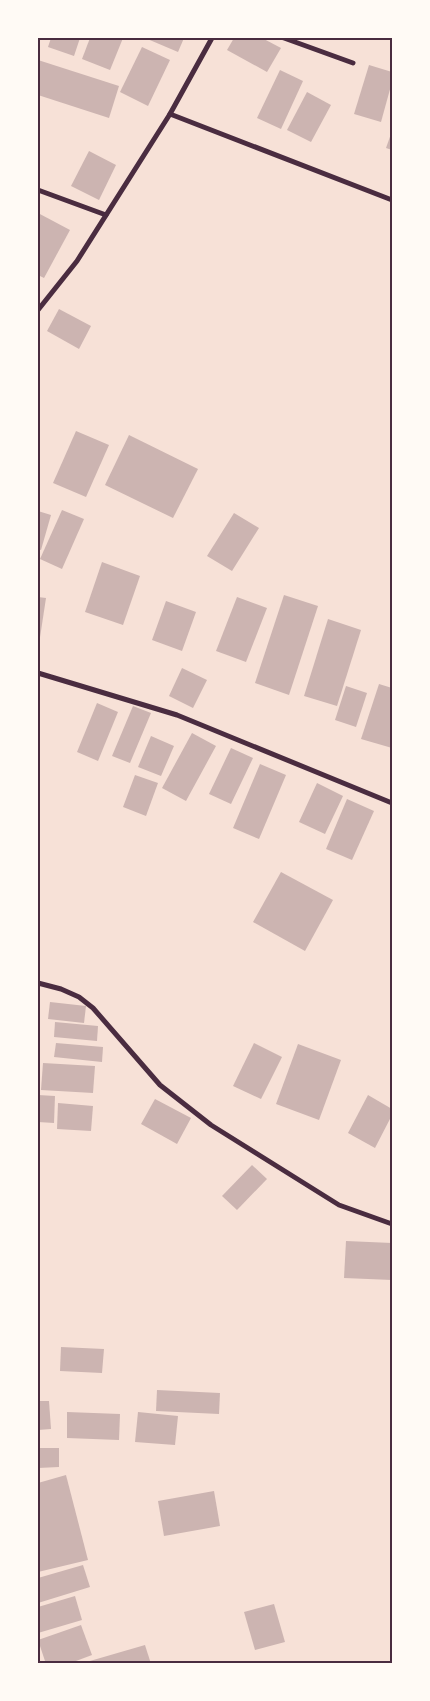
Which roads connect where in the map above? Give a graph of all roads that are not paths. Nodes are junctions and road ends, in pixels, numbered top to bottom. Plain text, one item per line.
1 (212, 38) edge
2 (284, 38) edge
3 (353, 63) dead end
4 (170, 114) junction
5 (38, 190) edge
6 (392, 200) edge
7 (106, 215) junction
8 (38, 310) edge
9 (38, 673) edge
10 (392, 803) edge
11 (38, 983) edge
12 (392, 1224) edge

1 - 4 street
2 - 3 street
4 - 6 street
4 - 7 street
5 - 7 street
7 - 8 street
9 - 10 street
11 - 12 street

